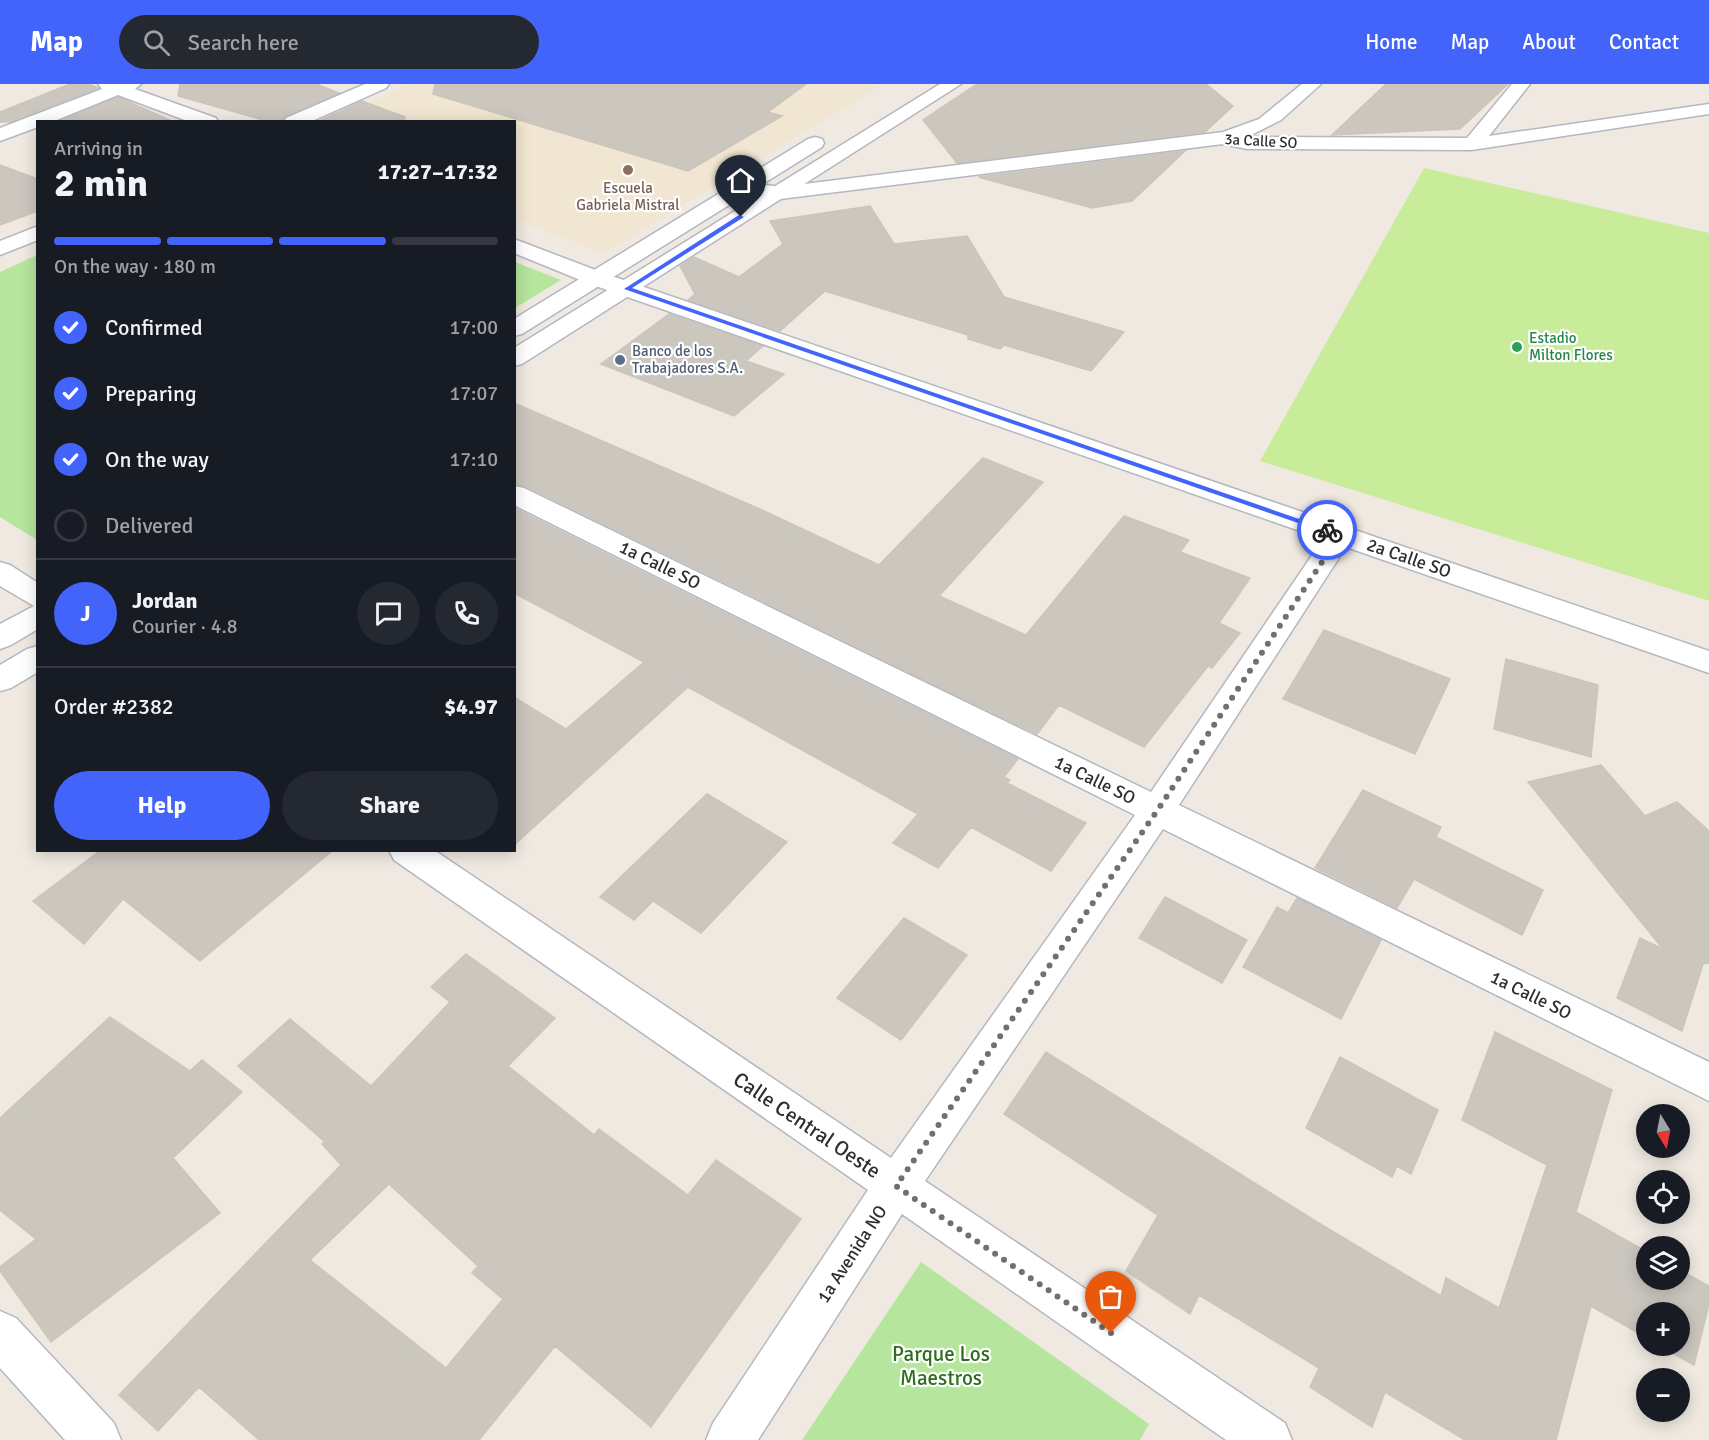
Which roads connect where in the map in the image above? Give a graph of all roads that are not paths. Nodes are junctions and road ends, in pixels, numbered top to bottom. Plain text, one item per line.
1 (352, 84) edge
2 (381, 84) edge
3 (952, 84) edge
4 (1312, 84) edge
5 (1521, 84) edge
6 (118, 86) edge
7 (1709, 108) edge
8 (36, 120) edge
9 (36, 120) edge
10 (204, 120) edge
11 (271, 120) dead end
12 (298, 120) edge
13 (832, 133) dead end
14 (0, 135) edge
15 (1223, 138) junction
16 (1472, 144) junction
17 (743, 188) junction
18 (780, 193) junction
19 (36, 233) edge
20 (516, 246) edge
21 (0, 249) edge
22 (598, 279) junction
23 (627, 289) junction
24 (516, 328) edge
25 (516, 358) edge
26 (516, 495) edge
27 (1340, 535) junction
28 (0, 572) edge
29 (36, 596) edge
30 (36, 616) edge
31 (0, 638) edge
32 (36, 658) edge
33 (1709, 662) edge
34 (0, 680) edge
35 (1157, 811) junction
36 (409, 852) edge
37 (1709, 1082) edge
38 (896, 1186) junction
39 (0, 1334) edge
40 (97, 1440) edge
41 (730, 1440) edge
42 (1268, 1440) edge

1 - 11 street
2 - 12 street
3 - 18 street
4 - 15 street
5 - 16 street
6 - 8 street
6 - 10 street
7 - 16 street, 3a Calle SO
9 - 14 street
13 - 17 street
15 - 16 street, 3a Calle SO
15 - 18 street, 3a Calle SO
17 - 18 street, 3a Calle SO
17 - 22 street
18 - 23 street
19 - 21 street
20 - 22 street, 2a Calle SO
22 - 23 street, 2a Calle SO
22 - 24 street
23 - 25 street
23 - 27 street, 2a Calle SO
26 - 35 street, 1a Calle SO
27 - 33 street, 2a Calle SO
27 - 35 street, 1a Avenida NO
28 - 29 street
30 - 31 street
32 - 34 street
35 - 37 street, 1a Calle SO
35 - 38 street, 1a Avenida NO
36 - 38 street, Calle Central Oeste
38 - 41 street, 1a Avenida NO
38 - 42 street, Calle Central Oeste
39 - 40 street

